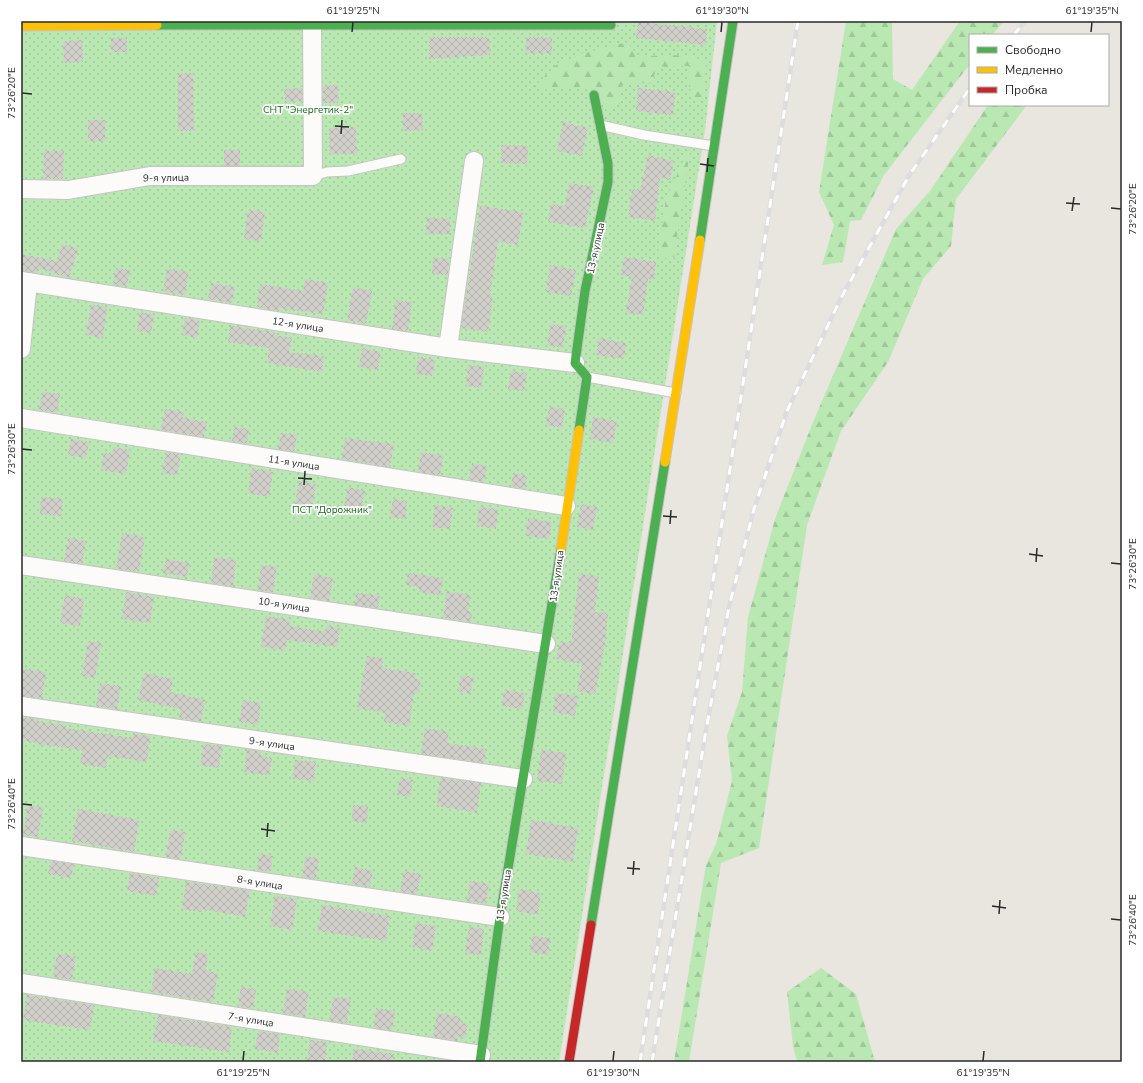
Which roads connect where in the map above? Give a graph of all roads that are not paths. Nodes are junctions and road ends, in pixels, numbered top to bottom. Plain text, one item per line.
1 (733, 21) edge
2 (312, 22) edge
3 (611, 25) dead end
4 (21, 26) edge
5 (594, 95) dead end
6 (600, 125) junction
7 (714, 146) junction
8 (401, 158) dead end
9 (474, 161) dead end
10 (313, 176) junction
11 (21, 189) edge
12 (24, 281) edge
13 (448, 348) junction
14 (21, 349) edge
15 (575, 363) junction
16 (587, 377) junction
17 (676, 393) junction
18 (21, 418) edge
19 (566, 506) junction
20 (21, 565) edge
21 (546, 644) junction
22 (21, 706) edge
23 (523, 779) junction
24 (21, 846) edge
25 (500, 918) junction
26 (21, 983) edge
27 (480, 1059) edge
28 (569, 1062) edge

1 - 7 street
2 - 3 street
2 - 4 street
2 - 10 street
5 - 6 street, 13-я улица
6 - 7 lane
6 - 15 street, 13-я улица
7 - 17 street
8 - 10 lane
9 - 13 street
10 - 11 street, 9-я улица
12 - 13 street, 12-я улица
12 - 14 street
13 - 15 street, 12-я улица
15 - 16 street
16 - 17 lane
16 - 19 street, 13-я улица
17 - 28 street
18 - 19 street, 11-я улица
19 - 21 street, 13-я улица
20 - 21 street, 10-я улица
21 - 23 street, 13-я улица
22 - 23 street, 9-я улица
23 - 25 street, 13-я улица
24 - 25 street, 8-я улица
25 - 27 street, 13-я улица
26 - 27 street, 7-я улица

